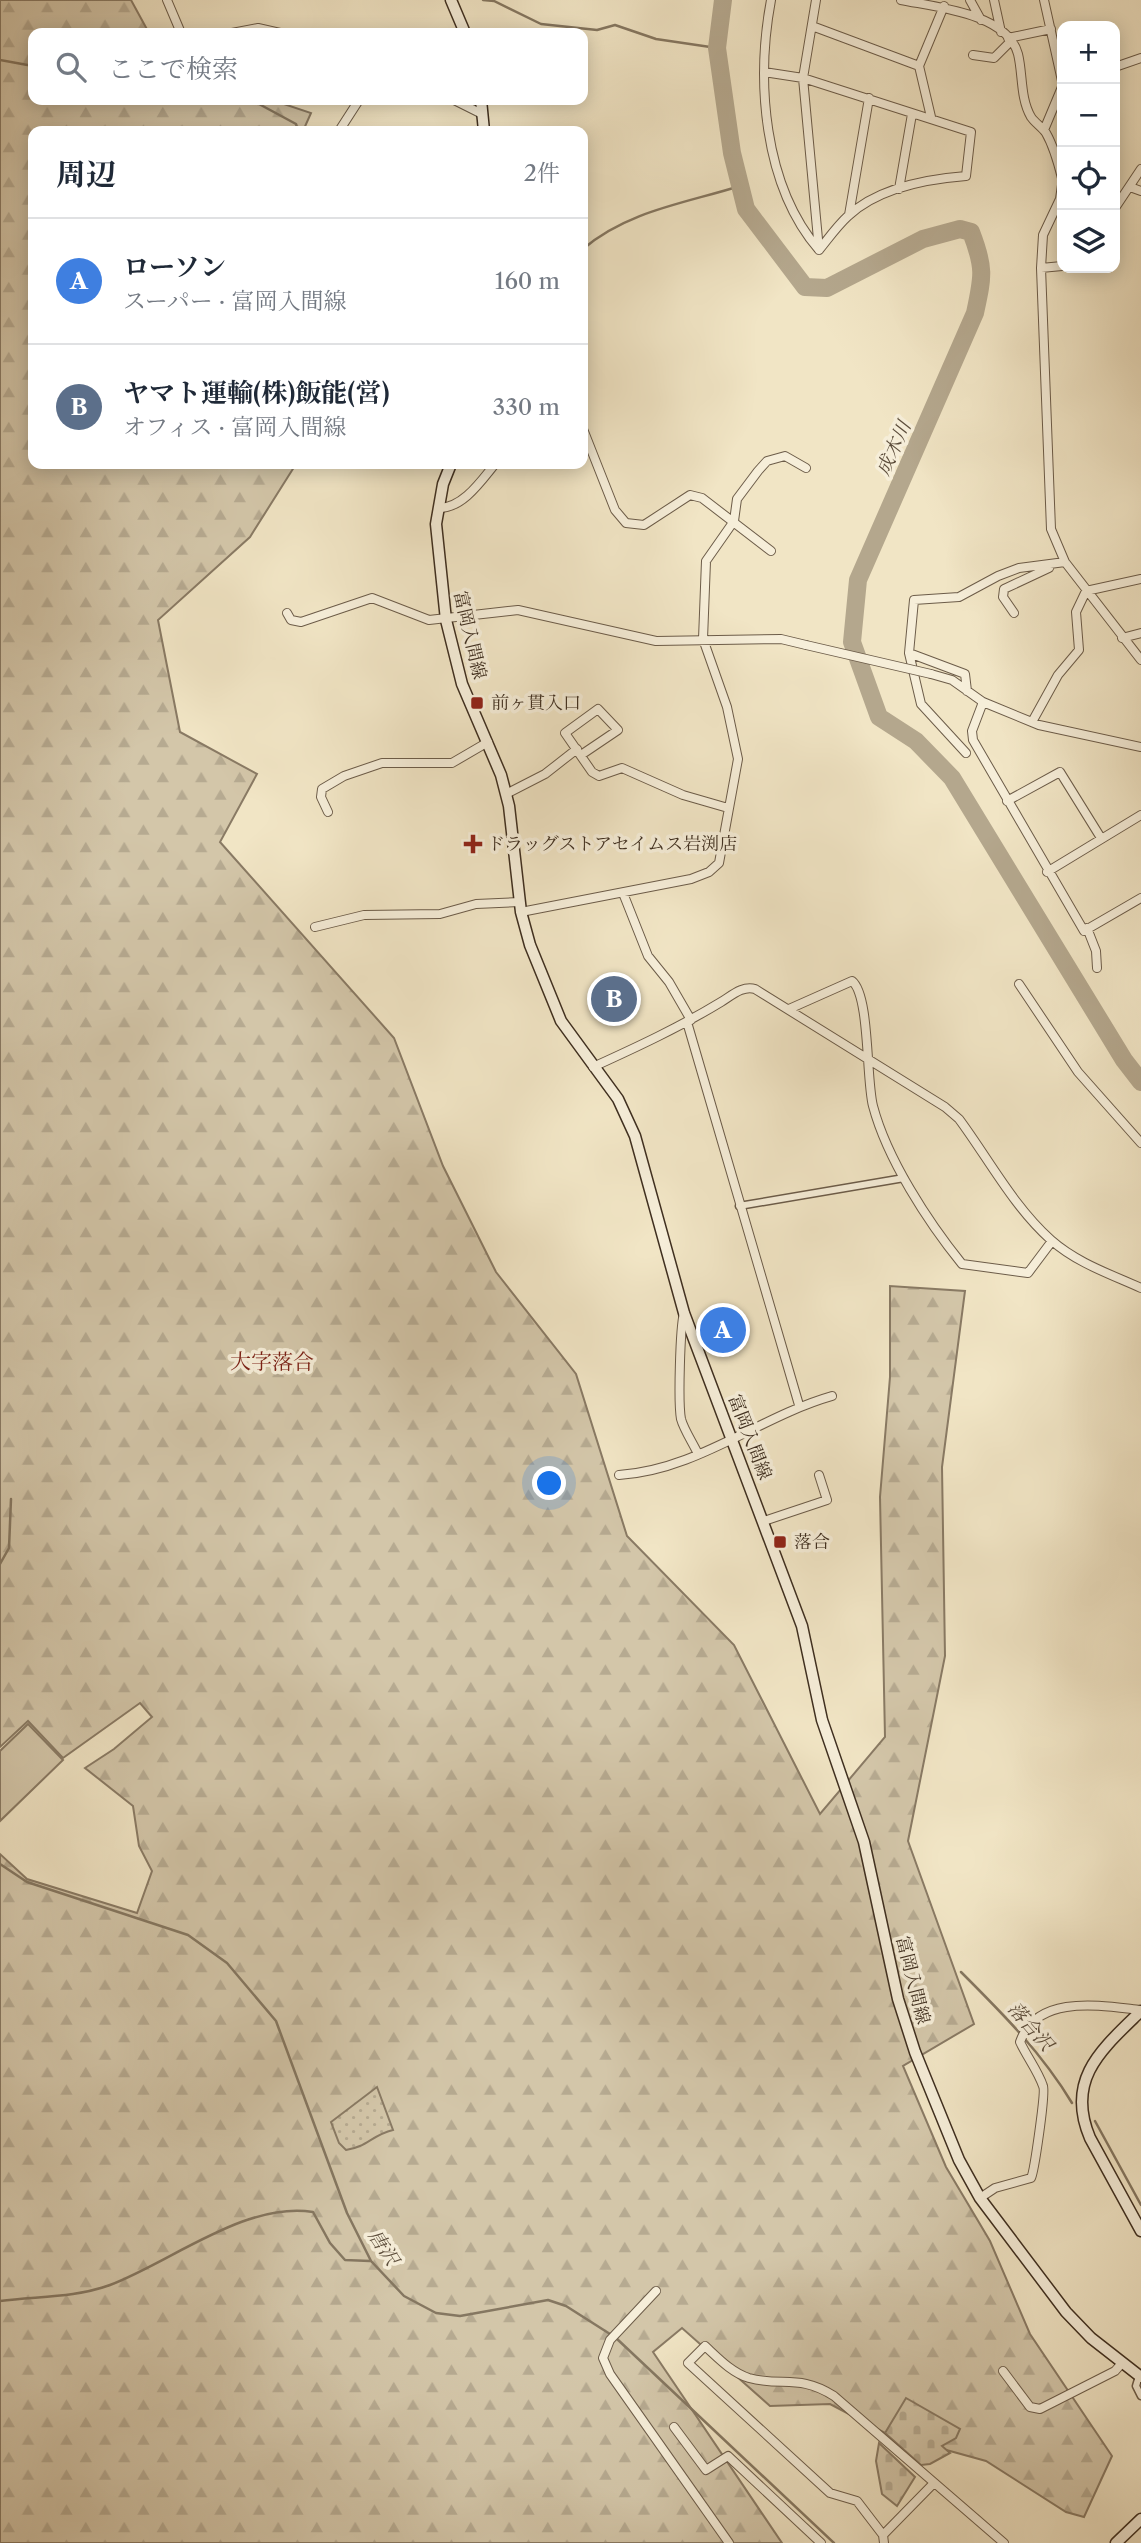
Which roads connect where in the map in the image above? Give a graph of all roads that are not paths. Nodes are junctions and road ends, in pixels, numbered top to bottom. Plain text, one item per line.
1 (167, 0) edge
2 (771, 0) edge
3 (816, 0) edge
4 (901, 0) edge
5 (970, 0) edge
6 (994, 0) edge
7 (1044, 0) edge
8 (453, 3) edge
9 (944, 6) junction
10 (981, 20) junction
11 (812, 26) junction
12 (178, 28) edge
13 (463, 28) edge
14 (1051, 30) junction
15 (1007, 37) junction
16 (973, 55) dead end
17 (1057, 58) edge
18 (1141, 58) edge
19 (1120, 65) edge
20 (919, 66) junction
21 (764, 72) junction
22 (803, 78) junction
23 (869, 99) junction
24 (1057, 99) edge
25 (356, 105) edge
26 (464, 105) edge
27 (481, 105) edge
28 (482, 114) junction
29 (912, 114) junction
30 (931, 117) junction
31 (342, 126) edge
32 (483, 126) edge
33 (1044, 130) junction
34 (1057, 156) edge
35 (1141, 169) edge
36 (1130, 187) junction
37 (899, 189) junction
38 (1141, 191) edge
39 (1120, 201) edge
40 (1057, 205) edge
41 (849, 215) junction
42 (819, 250) junction
43 (1057, 266) edge
44 (1041, 268) junction
45 (588, 442) edge
46 (806, 468) dead end
47 (449, 469) edge
48 (490, 469) edge
49 (439, 508) junction
50 (734, 521) junction
51 (771, 551) dead end
52 (1065, 562) junction
53 (1141, 579) edge
54 (1086, 591) junction
55 (287, 613) dead end
56 (1014, 613) dead end
57 (446, 620) junction
58 (1141, 633) edge
59 (1122, 638) junction
60 (703, 639) junction
61 (909, 653) junction
62 (1141, 660) edge
63 (967, 691) junction
64 (983, 702) junction
65 (1032, 722) junction
66 (488, 742) junction
67 (1141, 747) edge
68 (579, 752) junction
69 (966, 754) dead end
70 (506, 794) junction
71 (1007, 801) junction
72 (728, 807) junction
73 (328, 811) dead end
74 (1141, 814) edge
75 (1101, 838) junction
76 (1047, 872) junction
77 (623, 893) junction
78 (1141, 898) edge
79 (520, 907) junction
80 (315, 927) dead end
81 (1087, 928) junction
82 (1097, 968) dead end
83 (1019, 984) dead end
84 (789, 1009) junction
85 (689, 1021) junction
86 (867, 1057) junction
87 (593, 1067) junction
88 (1141, 1143) edge
89 (904, 1178) junction
90 (739, 1206) junction
91 (1052, 1241) junction
92 (1141, 1288) edge
93 (684, 1313) junction
94 (832, 1396) dead end
95 (799, 1405) junction
96 (733, 1441) junction
97 (698, 1454) junction
98 (619, 1475) dead end
99 (819, 1475) dead end
100 (764, 1521) junction
101 (1141, 2011) edge
102 (981, 2198) junction
103 (1141, 2231) edge
104 (656, 2291) dead end
105 (1122, 2363) junction
106 (1003, 2371) dead end
107 (1140, 2377) edge
108 (1141, 2396) edge
109 (674, 2427) dead end
110 (933, 2484) junction
111 (1141, 2519) edge
112 (884, 2539) edge
113 (729, 2543) edge
114 (821, 2543) edge
115 (1004, 2543) edge
116 (1116, 2543) edge

1 - 12 street
2 - 21 street
3 - 11 street
4 - 9 street
5 - 10 street
6 - 15 street
7 - 14 street
8 - 13 main road
9 - 10 street
9 - 20 street
10 - 15 street
11 - 20 street
11 - 22 street
14 - 15 street
14 - 17 street
15 - 16 street
15 - 33 street
18 - 19 street
20 - 30 street
21 - 22 street
21 - 42 street
22 - 23 street
22 - 42 street
23 - 29 street
23 - 41 street
24 - 33 street
25 - 31 street
26 - 28 street
27 - 28 main road
28 - 32 main road
29 - 30 street
29 - 37 street
30 - 37 street
33 - 34 street
35 - 36 street
36 - 38 street
36 - 39 street
37 - 41 street
40 - 44 street
41 - 42 street
43 - 44 street
44 - 52 street
45 - 50 street
46 - 50 street
47 - 49 main road, 富岡入間線
48 - 49 street
49 - 57 main road, 富岡入間線
50 - 51 street
50 - 60 street
52 - 54 street
52 - 56 street
52 - 61 street
53 - 54 street
54 - 59 street
54 - 65 street
55 - 57 street
57 - 60 street
57 - 66 main road, 富岡入間線
58 - 59 street
59 - 62 street
60 - 63 street, bridge
60 - 72 street
61 - 63 street
61 - 69 street
63 - 64 street
64 - 65 street
64 - 71 street
65 - 67 street
66 - 70 main road, 富岡入間線
66 - 73 street
68 - 68 street
68 - 70 street
68 - 72 street
70 - 79 main road, 富岡入間線
71 - 75 street
71 - 76 street
72 - 77 street
74 - 75 street
75 - 76 street
76 - 81 street
77 - 79 street
77 - 85 street
78 - 81 street
79 - 80 street
79 - 87 main road, 富岡入間線
81 - 82 street
83 - 88 street
84 - 85 street
84 - 86 street
84 - 86 street
85 - 87 street
85 - 90 street
86 - 89 street
86 - 91 street
87 - 93 main road, 富岡入間線
89 - 90 street
89 - 91 street
90 - 95 street
91 - 92 street
93 - 96 main road, 富岡入間線
93 - 97 street
94 - 95 street
95 - 96 street
96 - 97 street
96 - 100 main road, 富岡入間線
97 - 98 street
99 - 100 street
100 - 102 main road, 富岡入間線
101 - 102 street
101 - 103 main road
102 - 105 main road, 富岡入間線
104 - 113 street
105 - 106 street
105 - 107 main road, 富岡入間線
107 - 108 street
109 - 114 street
110 - 112 street
110 - 112 street
110 - 115 street
111 - 116 main road

